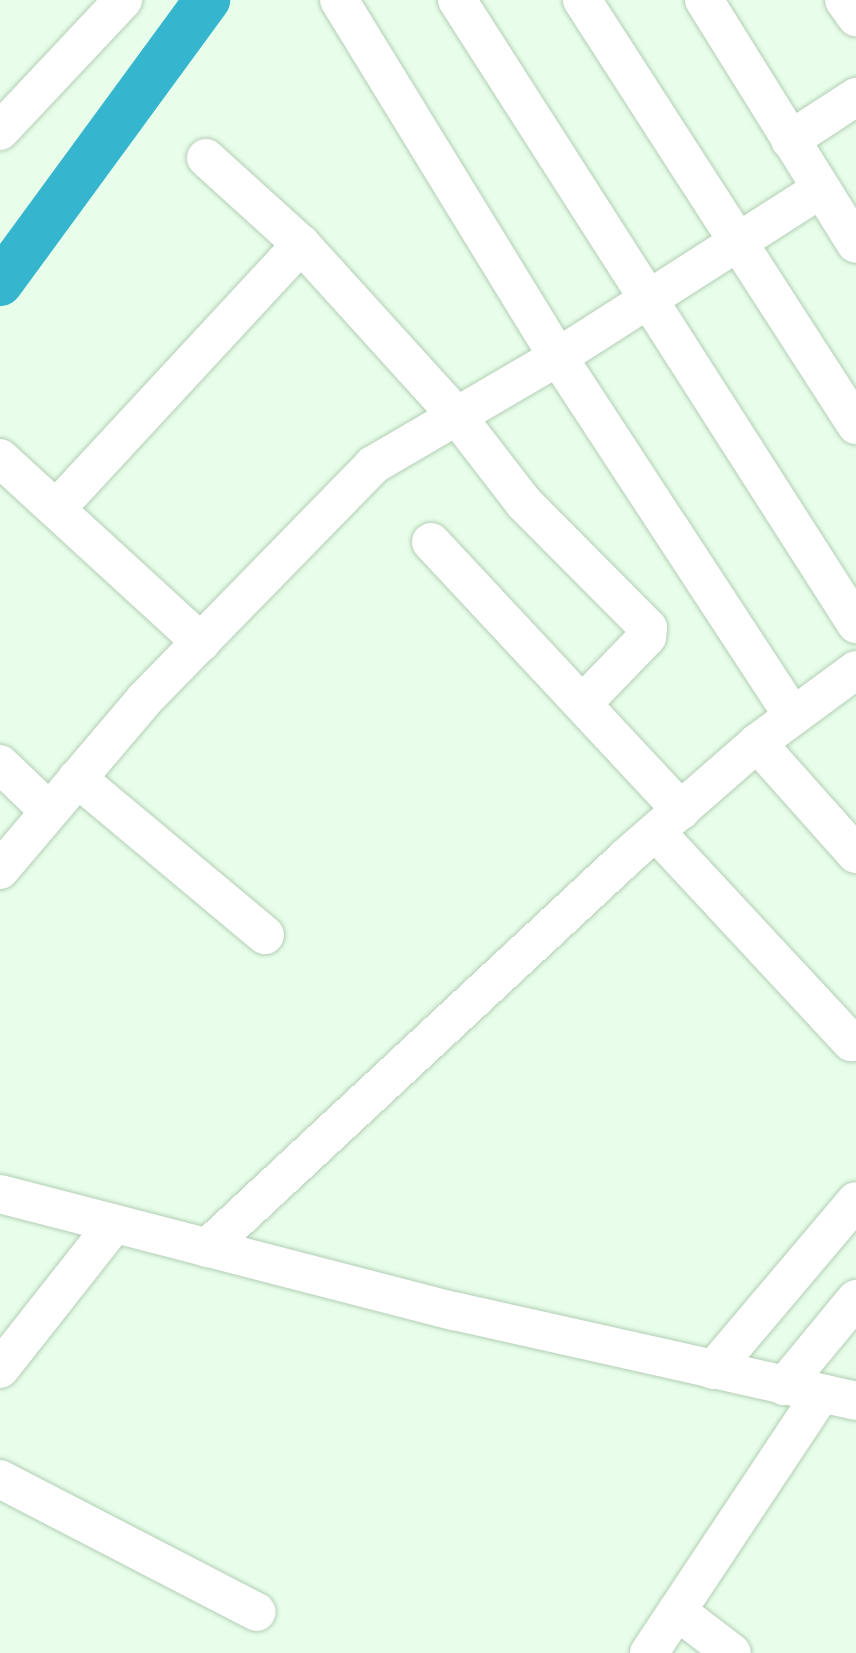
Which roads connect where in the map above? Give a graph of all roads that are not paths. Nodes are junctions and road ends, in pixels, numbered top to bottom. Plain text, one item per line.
1 (123, 0) edge
2 (339, 0) edge
3 (457, 0) edge
4 (582, 0) edge
5 (704, 0) edge
6 (844, 0) edge
7 (856, 17) edge
8 (856, 97) edge
9 (0, 131) edge
10 (790, 140) junction
11 (206, 158) dead end
12 (821, 189) junction
13 (740, 240) junction
14 (301, 244) junction
15 (856, 244) edge
16 (651, 298) junction
17 (558, 357) junction
18 (456, 415) junction
19 (856, 425) edge
20 (0, 458) edge
21 (55, 509) junction
22 (431, 542) dead end
23 (856, 624) edge
24 (201, 642) junction
25 (856, 670) edge
26 (585, 701) junction
27 (792, 715) junction
28 (757, 743) junction
29 (0, 764) edge
30 (78, 778) junction
31 (49, 811) junction
32 (669, 821) junction
33 (856, 854) edge
34 (0, 870) edge
35 (265, 935) dead end
36 (851, 1042) dead end
37 (0, 1194) edge
38 (856, 1201) edge
39 (114, 1224) junction
40 (207, 1248) junction
41 (856, 1299) edge
42 (0, 1369) edge
43 (713, 1370) junction
44 (784, 1386) junction
45 (847, 1399) edge
46 (0, 1479) edge
47 (677, 1611) junction
48 (257, 1612) dead end
49 (649, 1653) edge
50 (732, 1653) edge

1 - 9 street
2 - 17 street
3 - 16 street
4 - 13 street
5 - 10 street
6 - 7 street
8 - 10 street
10 - 12 street
11 - 14 street
12 - 13 street
12 - 15 street
13 - 16 street
13 - 19 street
14 - 18 street
14 - 21 street
16 - 17 street
16 - 23 street
17 - 18 street
17 - 27 street
18 - 24 street
18 - 26 street
20 - 21 street
21 - 24 street
22 - 26 street
24 - 30 street
25 - 27 street
26 - 32 street
27 - 28 street
28 - 32 street
28 - 33 street
29 - 31 street
30 - 31 street
30 - 35 street
31 - 34 street
32 - 36 street
32 - 40 street
37 - 39 street
38 - 43 street
39 - 40 street
39 - 42 street
40 - 43 street
41 - 44 street
43 - 44 street
44 - 45 street
45 - 47 street
46 - 48 street
47 - 49 street
47 - 50 street

